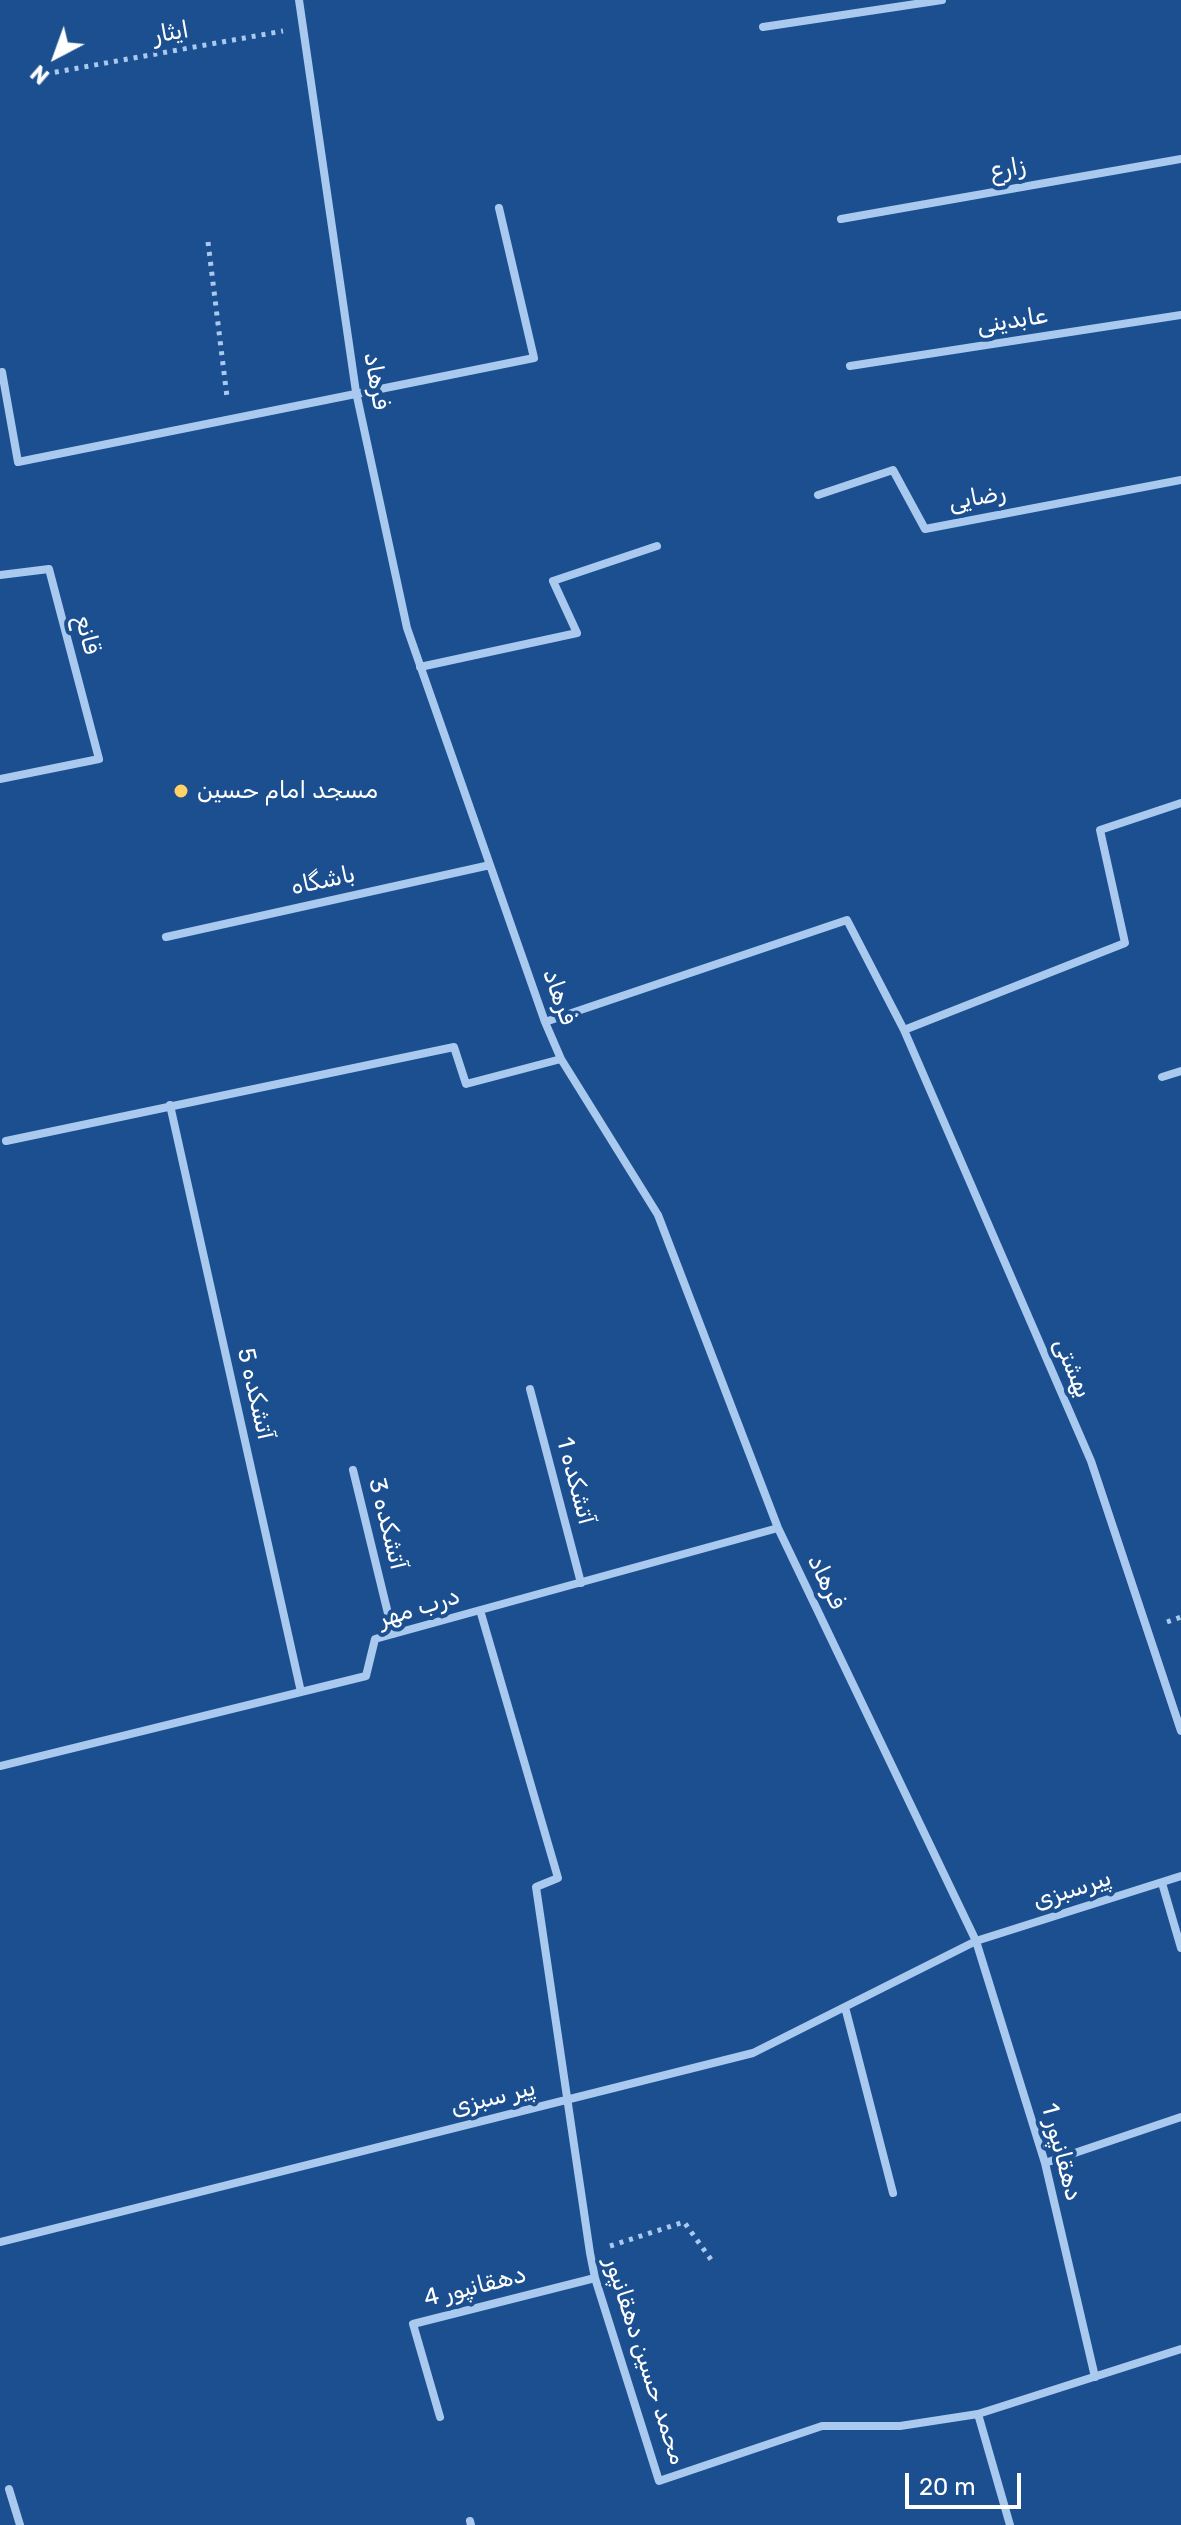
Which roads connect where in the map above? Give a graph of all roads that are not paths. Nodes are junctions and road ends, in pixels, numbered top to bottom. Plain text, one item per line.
1 (299, 0) edge
2 (942, 0) edge
3 (763, 27) dead end
4 (1181, 159) edge
5 (499, 208) dead end
6 (841, 219) dead end
7 (1181, 315) edge
8 (850, 366) dead end
9 (2, 372) edge
10 (356, 392) junction
11 (1181, 480) edge
12 (818, 495) dead end
13 (657, 546) dead end
14 (0, 575) edge
15 (420, 667) junction
16 (0, 779) edge
17 (1181, 803) edge
18 (490, 865) junction
19 (166, 937) dead end
20 (545, 1022) junction
21 (904, 1030) junction
22 (561, 1059) junction
23 (1181, 1071) edge
24 (1162, 1077) dead end
25 (170, 1105) junction
26 (6, 1141) dead end
27 (530, 1389) dead end
28 (353, 1470) dead end
29 (778, 1528) junction
30 (581, 1583) junction
31 (480, 1610) junction
32 (393, 1634) junction
33 (301, 1692) junction
34 (1181, 1731) edge
35 (0, 1766) edge
36 (1181, 1876) edge
37 (1162, 1883) junction
38 (976, 1941) junction
39 (1181, 1948) edge
40 (845, 2007) junction
41 (568, 2100) junction
42 (1181, 2117) edge
43 (1045, 2163) junction
44 (893, 2193) dead end
45 (0, 2242) edge
46 (595, 2278) junction
47 (1181, 2349) edge
48 (1095, 2377) junction
49 (978, 2414) junction
50 (440, 2417) dead end
51 (9, 2489) dead end
52 (20, 2525) edge
53 (1010, 2525) edge

1 - 10 street, فرهاد
2 - 3 street
4 - 6 street, زارع
5 - 10 street
7 - 8 street, عابدینی
9 - 10 street
10 - 15 street, فرهاد
11 - 12 street, رضایی
13 - 15 street
14 - 16 street, قانع
15 - 18 street, فرهاد
17 - 21 street
18 - 19 street, باشگاه
18 - 20 street, فرهاد
20 - 21 street, بهشتی
20 - 22 street, فرهاد
21 - 34 street, بهشتی
22 - 25 street
22 - 29 street, فرهاد
23 - 24 street
25 - 26 street
25 - 33 street, آتشکده 5
27 - 30 street, آتشکده 1
28 - 32 street, آتشکده 3
29 - 30 street, درب مهر
29 - 38 street, فرهاد
30 - 31 street, درب مهر
31 - 32 street, درب مهر
31 - 41 street, محمد حسین دهقانپور
32 - 33 street, درب مهر
33 - 35 street, درب مهر
36 - 37 street, پیرسبزی
37 - 38 street, پیرسبزی
37 - 39 street
38 - 40 street, پیر سبزی
38 - 43 street, دهقانپور 1
40 - 41 street, پیر سبزی
40 - 44 street
41 - 45 street, پیر سبزی
41 - 46 street, محمد حسین دهقانپور
42 - 43 street
43 - 48 street, دهقانپور 1
46 - 49 street, محمد حسین دهقانپور
46 - 50 street, دهقانپور 4
47 - 48 street, محمد حسین دهقانپور
48 - 49 street, محمد حسین دهقانپور
49 - 53 street
51 - 52 street

